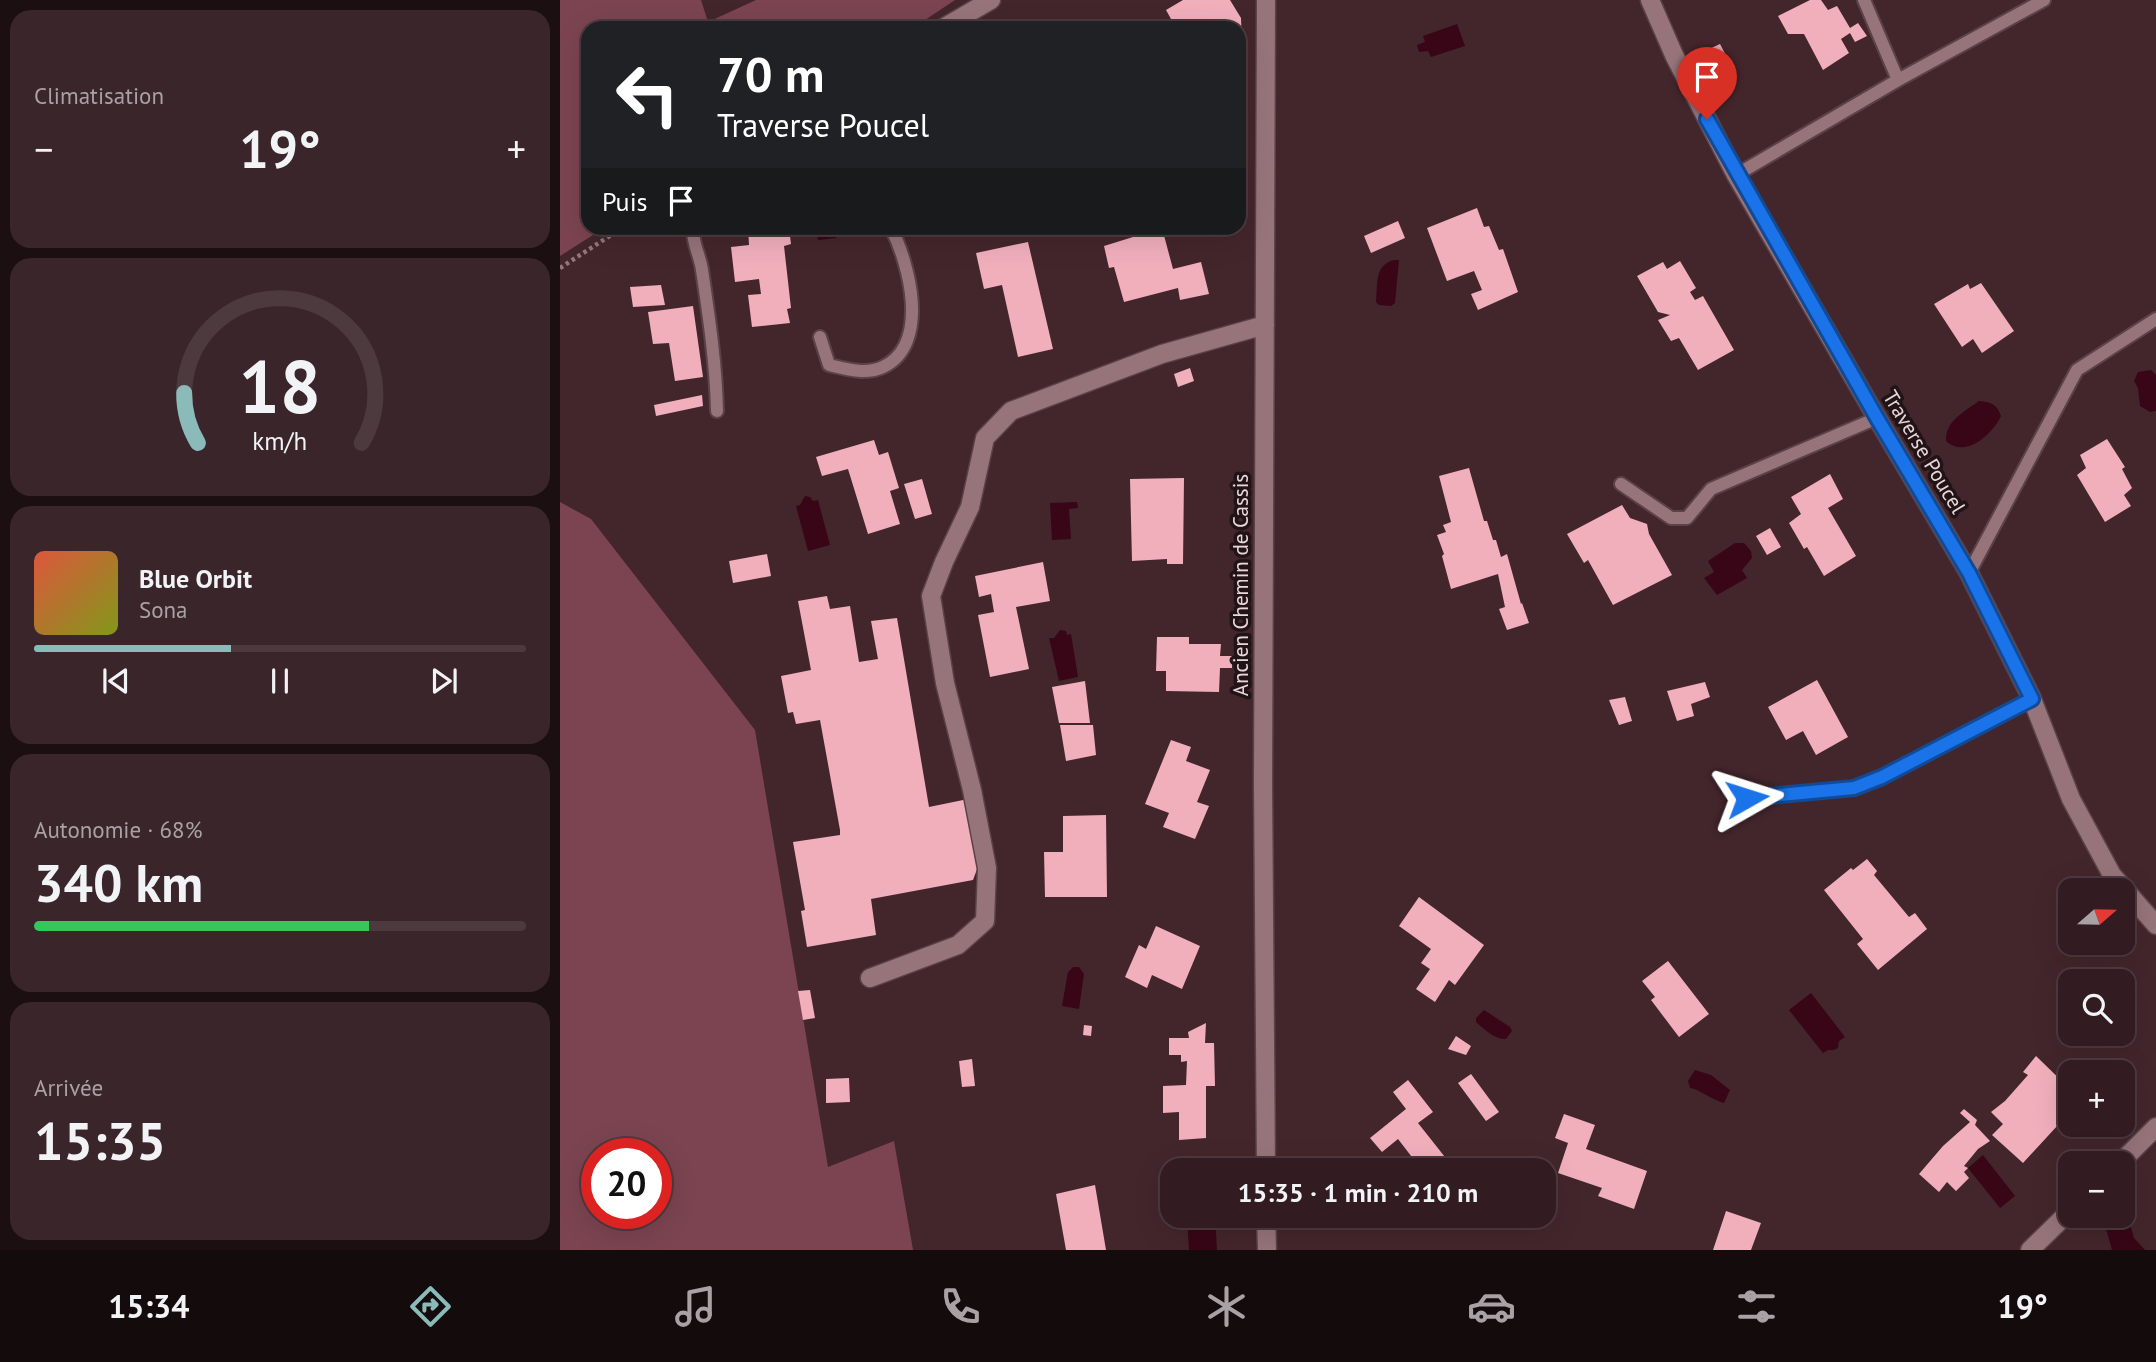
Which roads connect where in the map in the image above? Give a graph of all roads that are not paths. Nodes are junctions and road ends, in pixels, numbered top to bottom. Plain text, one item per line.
1 (991, 0) edge
2 (1266, 0) edge
3 (1650, 0) edge
4 (1864, 0) edge
5 (2044, 0) edge
6 (955, 21) edge
7 (1898, 80) junction
8 (1737, 175) junction
9 (692, 235) edge
10 (894, 235) edge
11 (2156, 319) edge
12 (1265, 325) junction
13 (820, 337) dead end
14 (718, 411) dead end
15 (1877, 418) junction
16 (1621, 484) dead end
17 (1969, 573) junction
18 (2032, 699) junction
19 (1747, 798) dead end
20 (2156, 925) edge
21 (870, 978) dead end
22 (2156, 1127) edge
23 (2132, 1151) edge
24 (1266, 1158) edge
25 (2058, 1223) edge
26 (1266, 1228) edge
27 (1267, 1250) edge
28 (2030, 1250) edge

1 - 6 street
2 - 12 street, Ancien Chemin de Cassis
3 - 8 street, Traverse Poucel
4 - 7 lane
5 - 7 lane
7 - 8 lane
8 - 15 street, Traverse Poucel
9 - 14 lane
10 - 13 lane
11 - 17 lane
12 - 21 street
12 - 24 street, Ancien Chemin de Cassis
15 - 16 lane
15 - 17 street, Traverse Poucel
17 - 18 street, Traverse Poucel
18 - 19 lane
18 - 20 street, Traverse Poucel
22 - 23 street
25 - 28 street
26 - 27 street

